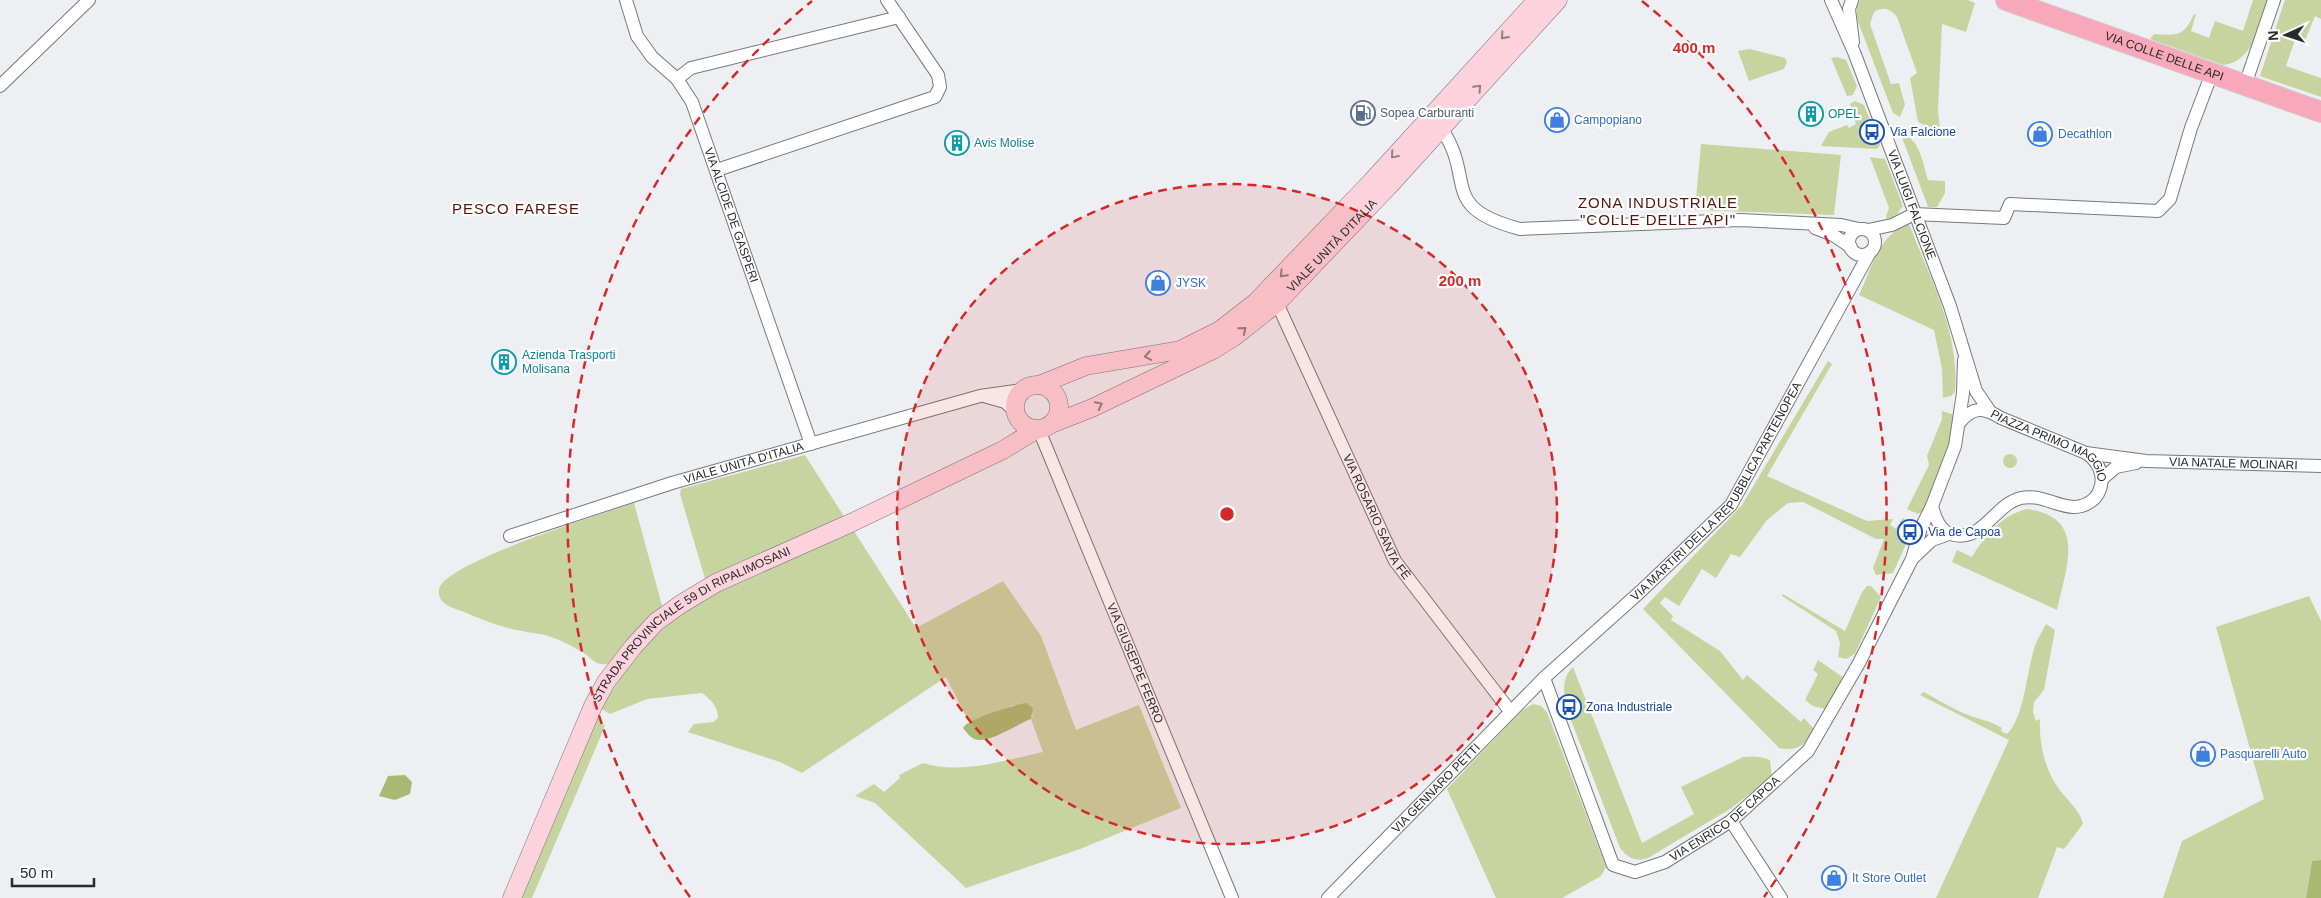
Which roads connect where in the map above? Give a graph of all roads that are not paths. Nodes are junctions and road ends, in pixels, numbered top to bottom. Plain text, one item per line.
1 (89, 0) edge
2 (626, 0) edge
3 (887, 0) edge
4 (1537, 0) edge
5 (1558, 0) edge
6 (1831, 0) edge
7 (1852, 0) edge
8 (2006, 0) edge
9 (2274, 0) edge
10 (899, 17) junction
11 (1854, 52) junction
12 (2212, 73) junction
13 (677, 80) junction
14 (2245, 85) junction
15 (0, 86) edge
16 (2321, 112) edge
17 (1441, 128) junction
18 (717, 170) junction
19 (1914, 214) junction
20 (1806, 224) junction
21 (1892, 224) junction
22 (1863, 229) junction
23 (1872, 248) junction
24 (1852, 249) junction
25 (1855, 278) junction
26 (1277, 303) junction
27 (1964, 360) junction
28 (1039, 384) junction
29 (1022, 390) junction
30 (980, 396) junction
31 (1989, 410) junction
32 (1016, 414) junction
33 (1959, 423) junction
34 (1043, 427) junction
35 (811, 444) junction
36 (2086, 453) junction
37 (983, 459) junction
38 (2146, 461) junction
39 (2321, 466) edge
40 (2102, 479) junction
41 (1932, 506) junction
42 (1949, 534) junction
43 (510, 536) dead end
44 (1912, 559) junction
45 (1544, 678) junction
46 (1510, 712) junction
47 (1731, 821) junction
48 (512, 898) edge
49 (1232, 898) edge
50 (1328, 898) edge
51 (1781, 898) edge

1 - 15 street
2 - 13 street, VIA ALCIDE DE GASPERI
3 - 10 street
4 -> 28 street, VIALE UNITÀ D'ITALIA
17 -> 5 street, VIALE UNITÀ D'ITALIA
6 - 11 street, VIA LUIGI FALCIONE
7 - 11 street, VIA LUIGI FALCIONE
8 - 12 main road, VIA COLLE DELLE API
9 - 14 street
10 - 13 street
10 - 18 street
11 - 19 street, VIA LUIGI FALCIONE
12 - 14 main road, VIA COLLE DELLE API
12 - 19 street
13 - 18 street, VIA ALCIDE DE GASPERI
14 - 16 main road, VIA COLLE DELLE API
17 - 20 street
17 - 26 street, VIALE UNITÀ D'ITALIA
18 - 35 street, VIA ALCIDE DE GASPERI
19 - 21 street
19 - 27 street, VIA LUIGI FALCIONE
20 - 22 street
20 - 24 street
21 - 22 street
21 - 23 street, VIA MARTIRI DELLA REPUBBLICA PARTENOPEA
22 - 23 street
22 - 24 street
23 - 24 street
23 - 25 street, VIA MARTIRI DELLA REPUBBLICA PARTENOPEA
24 - 25 street
25 - 45 street, VIA MARTIRI DELLA REPUBBLICA PARTENOPEA
34 -> 26 street, VIALE UNITÀ D'ITALIA
26 - 46 street, VIA ROSARIO SANTA FÈ
27 - 31 street, VIA LUIGI FALCIONE
27 - 33 street, VIA LUIGI FALCIONE
28 - 29 street, VIALE UNITÀ D'ITALIA
28 - 34 street
29 - 30 street, VIALE UNITÀ D'ITALIA
29 - 32 street
30 - 32 street
30 - 35 street, VIALE UNITÀ D'ITALIA
31 - 33 street, PIAZZA PRIMO MAGGIO
31 - 36 street, PIAZZA PRIMO MAGGIO
32 - 34 street
32 - 37 street, STRADA PROVINCIALE 59 DI RIPALIMOSANI
33 - 41 street
34 - 37 street, STRADA PROVINCIALE 59 DI RIPALIMOSANI
34 - 49 street, VIA GIUSEPPE FERRO
35 - 43 street, VIALE UNITÀ D'ITALIA
36 - 38 street, VIA NATALE MOLINARI
36 - 40 street, PIAZZA PRIMO MAGGIO
37 - 48 street, STRADA PROVINCIALE 59 DI RIPALIMOSANI
38 - 39 street, VIA NATALE MOLINARI
38 - 40 street, VIA NATALE MOLINARI
40 - 42 street, PIAZZA PRIMO MAGGIO
41 - 42 street
41 - 44 street, VIA ENRICO DE CAPOA
42 - 44 street, VIA ENRICO DE CAPOA
44 - 47 street, VIA ENRICO DE CAPOA
45 - 46 street, VIA GENNARO PETTI
45 - 47 street, VIA ENRICO DE CAPOA
46 - 50 street, VIA GENNARO PETTI
47 - 51 street

